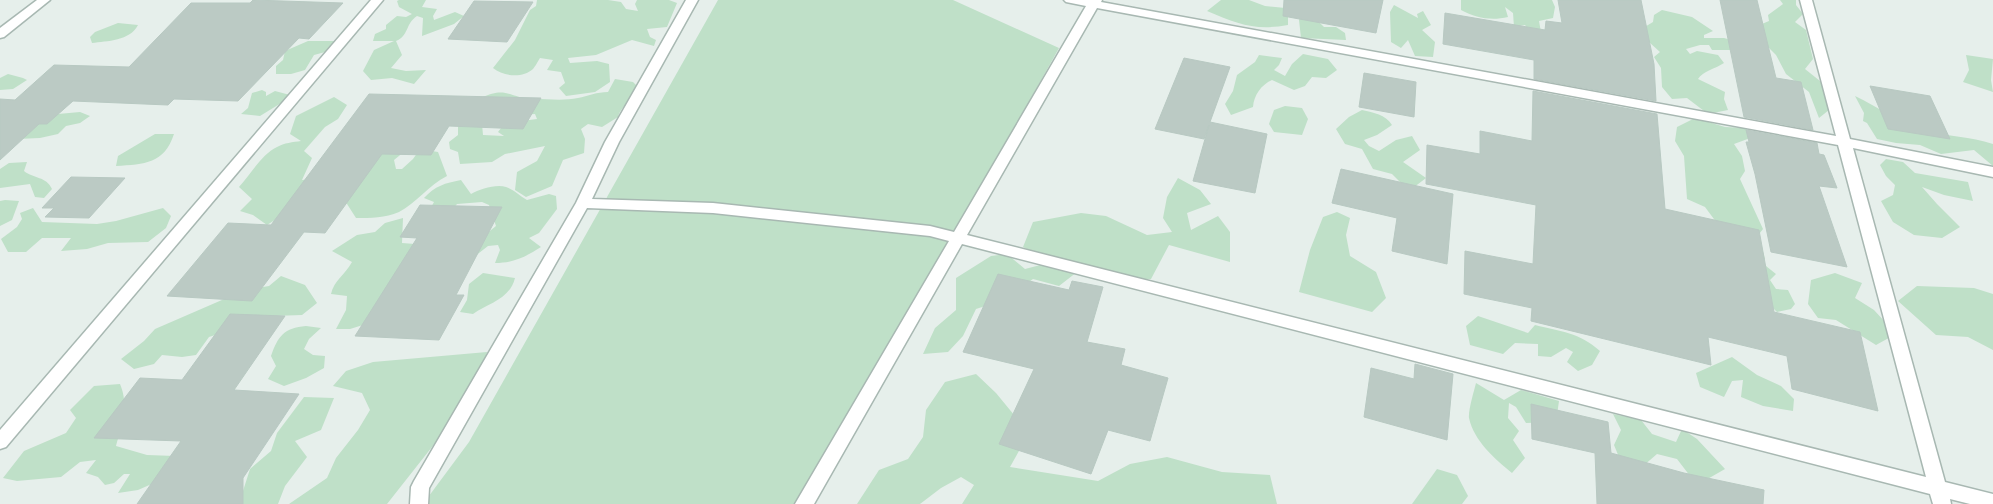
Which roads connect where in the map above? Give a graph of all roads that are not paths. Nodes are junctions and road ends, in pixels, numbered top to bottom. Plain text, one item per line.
1 (44, 0) edge
2 (377, 0) edge
3 (692, 0) edge
4 (1070, 0) edge
5 (1806, 0) edge
6 (1095, 2) edge
7 (0, 34) edge
8 (1844, 142) junction
9 (1993, 172) edge
10 (583, 203) junction
11 (958, 238) junction
12 (0, 442) edge
13 (1938, 487) junction
14 (1993, 502) edge
15 (420, 504) edge
16 (804, 504) edge
17 (1942, 504) edge

1 - 7 street
2 - 12 street
3 - 10 street
4 - 6 street
5 - 8 street
6 - 8 street
6 - 11 street
8 - 9 street
8 - 13 street
10 - 11 street
10 - 15 street
11 - 13 street
11 - 16 street
13 - 14 street
13 - 17 street

